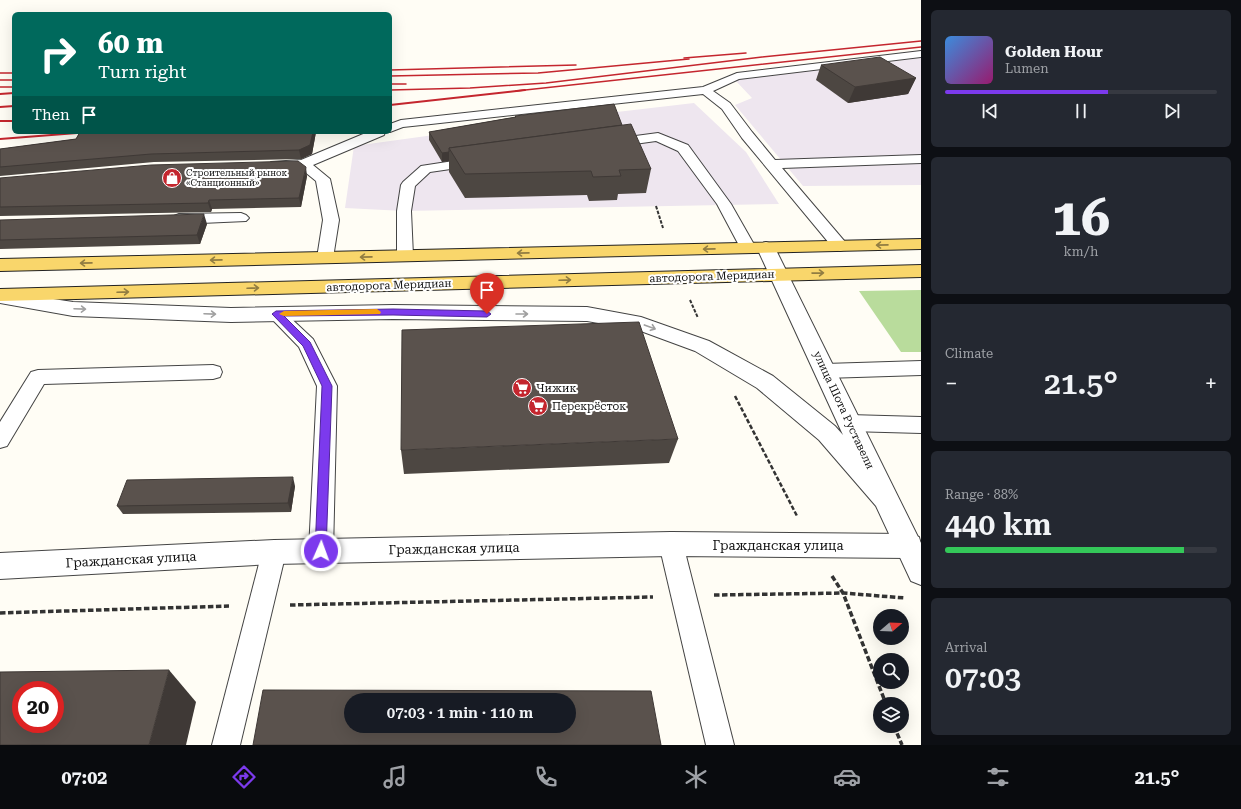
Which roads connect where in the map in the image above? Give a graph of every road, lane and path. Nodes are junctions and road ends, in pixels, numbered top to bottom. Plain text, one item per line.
1 (921, 54) edge
2 (705, 90) junction
3 (392, 127) edge
4 (374, 134) edge
5 (604, 145) edge
6 (921, 159) edge
7 (488, 160) edge
8 (303, 164) junction
9 (771, 164) junction
10 (264, 165) edge
11 (656, 206) dead end
12 (241, 218) dead end
13 (163, 220) edge
14 (921, 244) edge
15 (840, 246) junction
16 (748, 248) junction
17 (766, 248) junction
18 (670, 250) junction
19 (405, 256) junction
20 (325, 258) junction
21 (0, 265) edge
22 (921, 270) edge
23 (779, 274) junction
24 (680, 277) junction
25 (0, 296) edge
26 (276, 314) junction
27 (713, 352) junction
28 (825, 371) junction
29 (920, 371) edge
30 (213, 372) dead end
31 (734, 393) dead end
32 (849, 423) junction
33 (921, 425) edge
34 (0, 440) edge
35 (888, 501) junction
36 (670, 544) junction
37 (812, 545) junction
38 (915, 546) edge
39 (321, 551) junction
40 (274, 552) junction
41 (0, 566) edge
42 (921, 572) edge
43 (843, 593) junction
44 (683, 596) junction
45 (913, 599) dead end
46 (261, 606) junction
47 (0, 613) edge
48 (883, 697) edge
49 (897, 733) edge
50 (226, 745) edge
51 (720, 745) edge
52 (902, 745) edge

1 - 2 lane
2 - 3 lane
2 - 9 lane
4 - 8 lane
5 - 16 lane
6 - 9 lane
7 - 19 lane
8 - 10 lane
8 - 20 lane
9 - 15 lane
11 - 18 path
12 - 13 lane
14 -> 15 main road
15 - 17 main road
16 - 17 main road
16 -> 18 main road
17 - 23 street, улица Шота Руставели
18 -> 19 main road
19 -> 20 main road
20 -> 21 main road
23 -> 22 main road, автодорога Меридиан
23 - 24 main road, автодорога Меридиан
23 - 28 street, улица Шота Руставели
25 -> 24 main road, автодорога Меридиан
24 - 27 path
25 -> 26 street
26 -> 27 street
26 - 39 lane
27 - 35 street
28 - 29 lane
28 - 32 street, улица Шота Руставели
30 - 34 lane
31 - 37 path
32 - 33 lane
32 - 35 street, улица Шота Руставели
35 - 38 street, улица Шота Руставели
36 - 37 street, Гражданская улица
36 - 39 street, Гражданская улица
36 - 44 lane
37 - 38 street, Гражданская улица
37 - 43 path
38 - 42 street, улица Шота Руставели
39 - 40 street, Гражданская улица
40 - 41 street, Гражданская улица
40 - 46 lane
43 - 44 path
43 - 45 path
43 - 48 path
44 - 46 path
44 - 51 lane
46 - 47 path
46 - 50 lane
49 - 52 path

